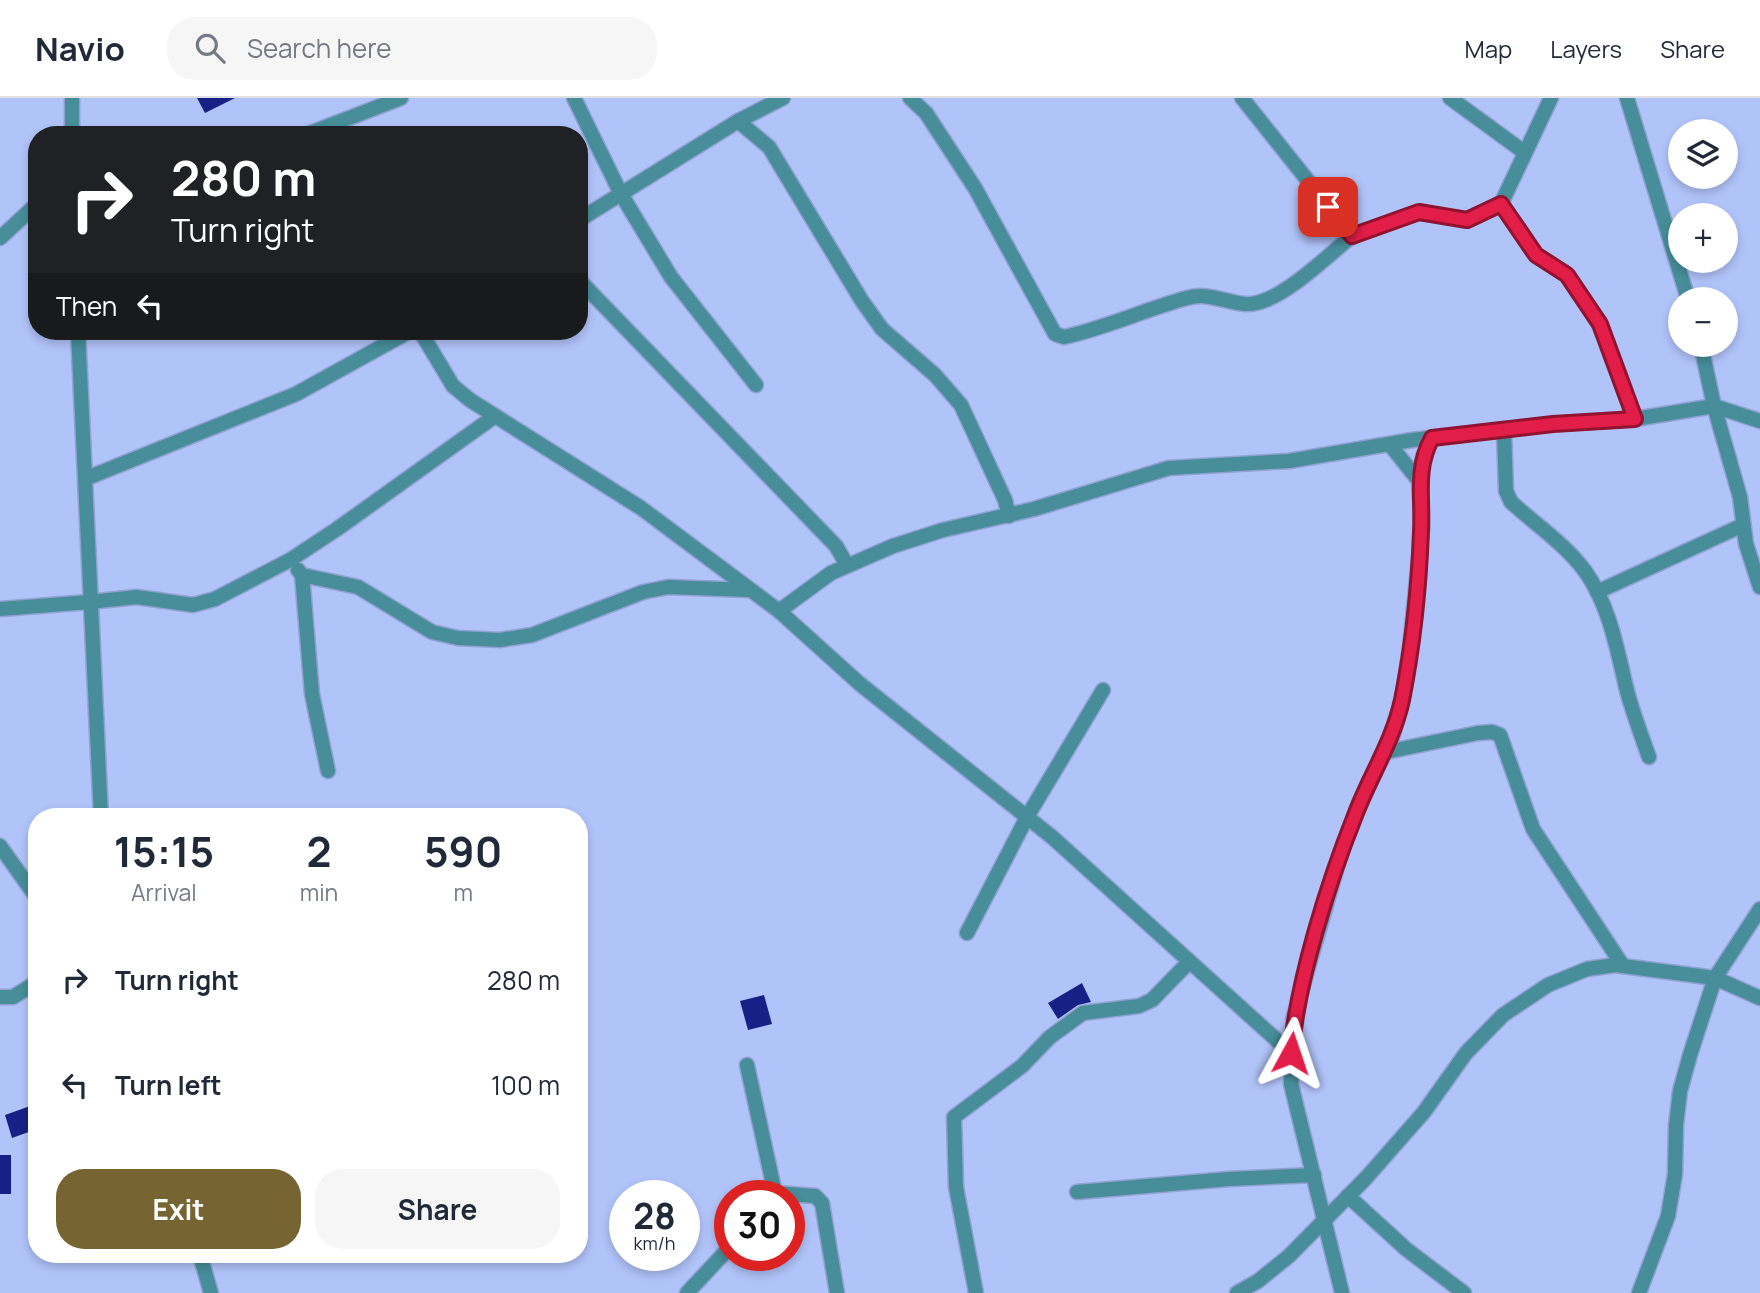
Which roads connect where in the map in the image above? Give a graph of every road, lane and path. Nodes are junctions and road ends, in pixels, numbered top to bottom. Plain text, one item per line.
1 (72, 98) edge
2 (401, 98) edge
3 (574, 98) edge
4 (783, 98) edge
5 (910, 98) edge
6 (1242, 98) edge
7 (1450, 98) edge
8 (1551, 98) edge
9 (1627, 98) edge
10 (738, 121) junction
11 (72, 126) edge
12 (328, 126) edge
13 (588, 126) edge
14 (588, 127) edge
15 (1524, 152) junction
16 (621, 194) junction
17 (1501, 204) junction
18 (28, 212) edge
19 (588, 214) edge
20 (1352, 236) junction
21 (0, 237) edge
22 (1684, 287) edge
23 (588, 289) edge
24 (79, 340) edge
25 (394, 340) edge
26 (425, 340) edge
27 (1704, 357) edge
28 (756, 385) dead end
29 (1714, 406) junction
30 (495, 416) junction
31 (1635, 419) junction
32 (1760, 421) edge
33 (1504, 431) junction
34 (1432, 438) junction
35 (1391, 446) junction
36 (87, 478) junction
37 (1419, 481) junction
38 (1009, 516) junction
39 (1743, 525) junction
40 (290, 560) junction
41 (847, 565) junction
42 (302, 575) junction
43 (1760, 587) edge
44 (748, 590) junction
45 (1597, 592) junction
46 (89, 601) junction
47 (0, 609) edge
48 (779, 611) junction
49 (1103, 690) dead end
50 (1386, 752) junction
51 (1649, 757) dead end
52 (328, 771) dead end
53 (100, 808) edge
54 (1027, 817) junction
55 (0, 846) edge
56 (28, 885) edge
57 (1760, 909) edge
58 (967, 933) dead end
59 (1189, 962) junction
60 (1623, 965) junction
61 (1715, 978) junction
62 (28, 988) edge
63 (0, 996) edge
64 (1760, 998) edge
65 (1291, 1053) junction
66 (747, 1065) dead end
67 (1314, 1175) junction
68 (771, 1180) edge
69 (1077, 1192) dead end
70 (805, 1194) edge
71 (1348, 1196) junction
72 (1323, 1220) junction
73 (202, 1263) edge
74 (714, 1264) edge
75 (211, 1293) edge
76 (687, 1293) edge
77 (837, 1293) edge
78 (976, 1293) edge
79 (1237, 1293) edge
80 (1342, 1293) edge
81 (1465, 1293) edge
82 (1639, 1293) edge

1 - 11 street
2 - 12 street
3 - 13 street
4 - 10 street
5 - 20 street
6 - 20 street
7 - 15 street
8 - 15 street
9 - 22 street
10 - 16 street
10 - 38 street
14 - 16 street
15 - 17 street
16 - 19 street
16 - 28 street
17 - 20 street
17 - 31 street
18 - 21 street
23 - 41 street
24 - 36 street
25 - 36 street
26 - 30 street
27 - 29 street
29 - 31 street
29 - 32 street
29 - 39 street
30 - 40 street
30 - 44 street
31 - 33 street
33 - 34 street
33 - 45 street
34 - 35 street
34 - 37 street
35 - 37 street
35 - 38 street
36 - 46 street
37 - 50 street
38 - 41 street
39 - 43 street
39 - 45 street
40 - 42 street
40 - 46 street
41 - 48 street
42 - 44 street
42 - 52 street
44 - 48 street
45 - 51 street
46 - 47 street
46 - 53 street
48 - 54 street
49 - 54 street
50 - 60 street
50 - 65 street
54 - 58 street
54 - 59 street
55 - 56 street
57 - 61 street
59 - 65 street
59 - 78 street
60 - 61 street
60 - 71 street
61 - 64 street
61 - 82 street
62 - 63 street
65 - 67 street
66 - 68 street
67 - 69 street
67 - 72 street
70 - 77 street
71 - 72 street
71 - 81 street
72 - 79 street
72 - 80 street
73 - 75 street
74 - 76 street

